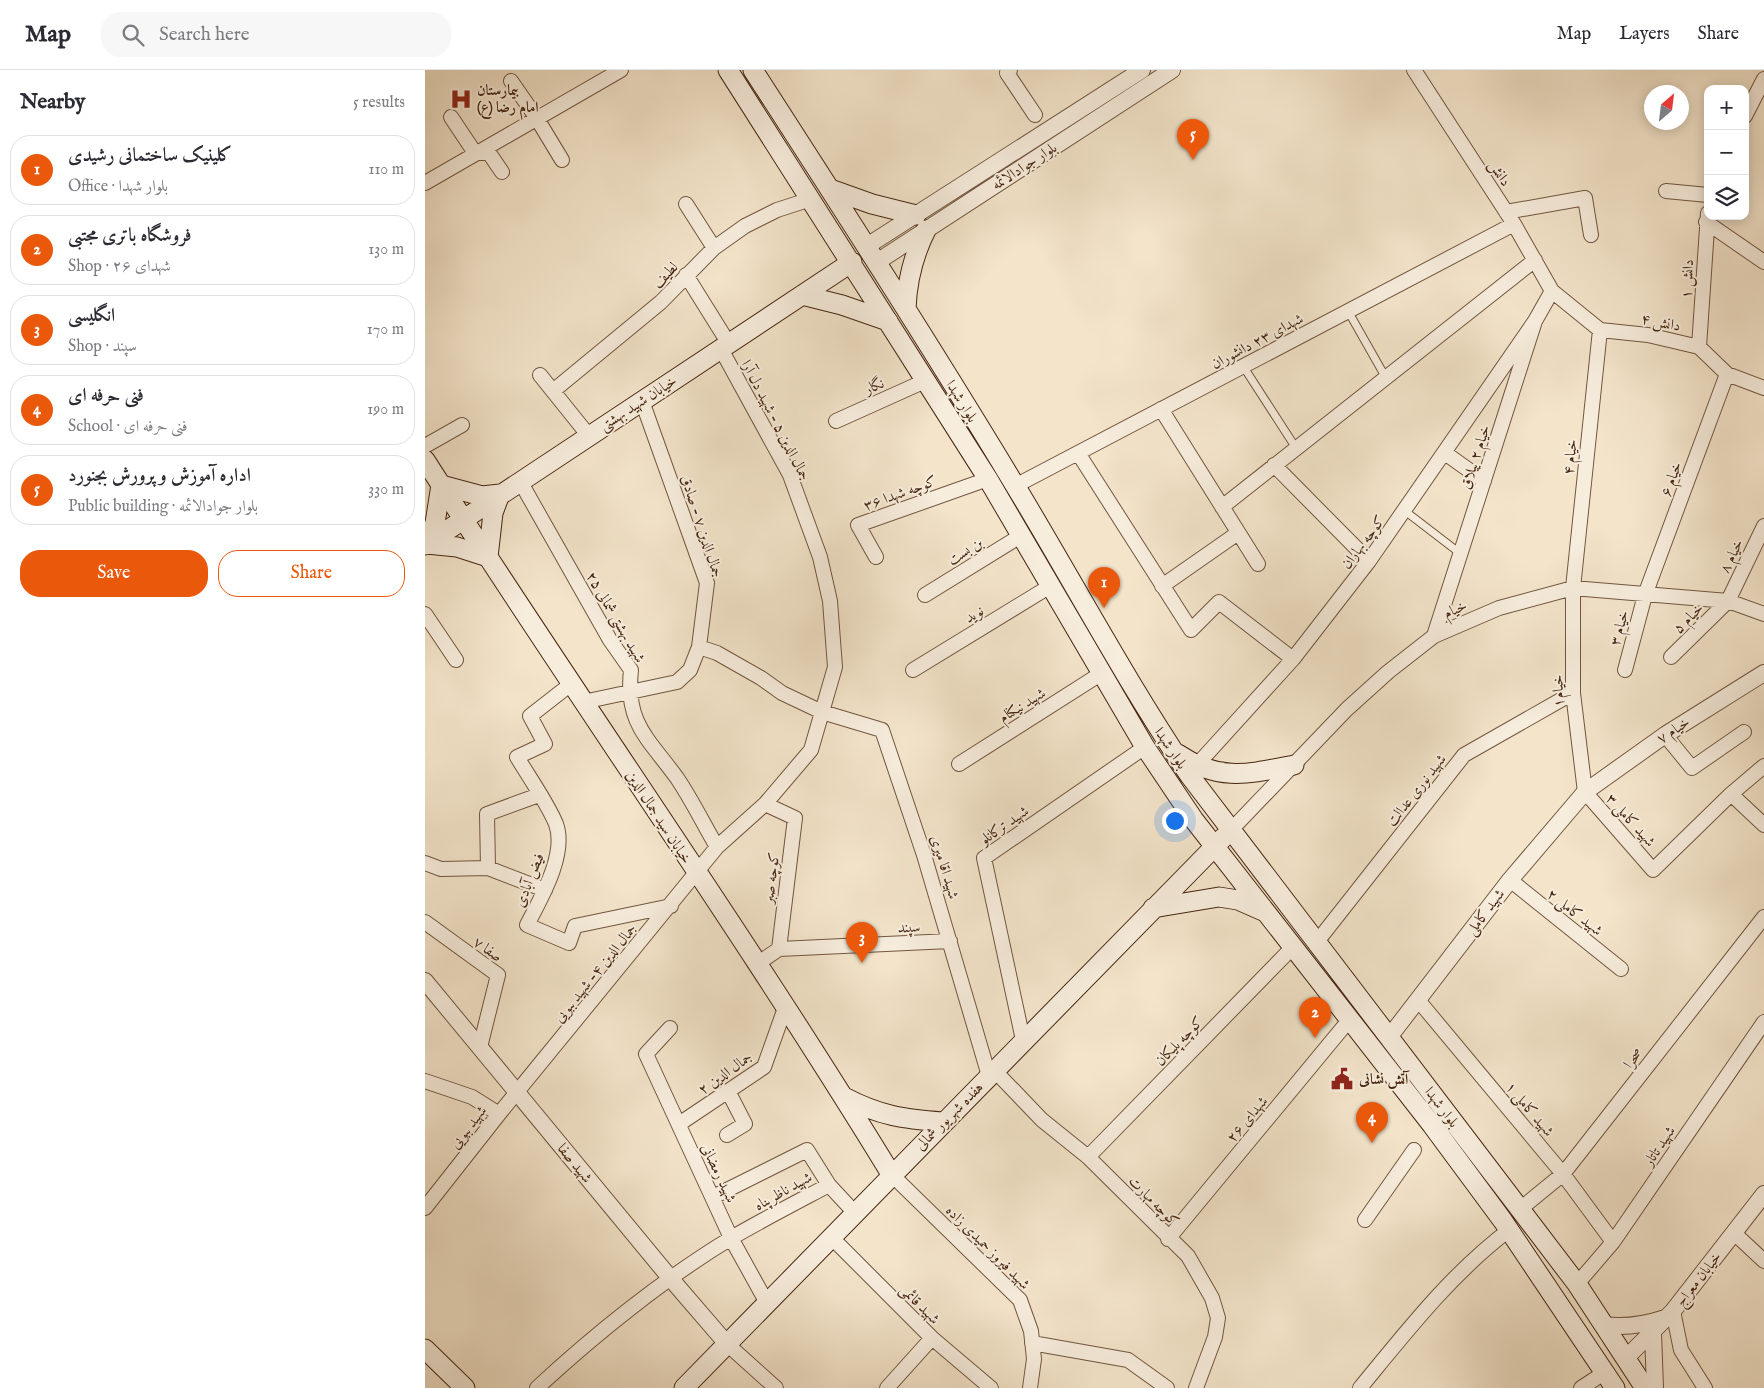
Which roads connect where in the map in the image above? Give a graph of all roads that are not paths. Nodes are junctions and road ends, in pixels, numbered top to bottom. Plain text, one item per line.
1 (621, 70) edge
2 (728, 70) edge
3 (753, 70) edge
4 (1010, 70) edge
5 (1142, 70) edge
6 (1172, 70) edge
7 (1416, 73) edge
8 (1764, 80) edge
9 (511, 81) dead end
10 (1749, 110) edge
11 (1764, 113) edge
12 (1035, 115) dead end
13 (451, 117) dead end
14 (536, 117) junction
15 (475, 153) junction
16 (562, 160) dead end
17 (502, 172) dead end
18 (425, 183) edge
19 (830, 189) junction
20 (1666, 191) dead end
21 (1704, 195) edge
22 (811, 199) junction
23 (686, 204) dead end
24 (1506, 212) junction
25 (1707, 220) edge
26 (1711, 220) edge
27 (921, 222) junction
28 (1514, 224) junction
29 (1591, 235) dead end
30 (867, 246) junction
31 (714, 248) junction
32 (1535, 260) junction
33 (852, 262) junction
34 (877, 262) junction
35 (1764, 262) edge
36 (686, 275) junction
37 (1552, 291) junction
38 (802, 295) junction
39 (906, 309) junction
40 (1348, 311) junction
41 (888, 321) junction
42 (1535, 321) junction
43 (1600, 330) junction
44 (725, 346) junction
45 (1699, 347) junction
46 (1243, 366) junction
47 (1727, 374) junction
48 (540, 375) dead end
49 (1386, 378) junction
50 (925, 380) junction
51 (1764, 388) edge
52 (553, 391) junction
53 (642, 401) junction
54 (1161, 409) junction
55 (836, 421) dead end
56 (462, 425) dead end
57 (589, 436) junction
58 (425, 446) edge
59 (1296, 448) junction
60 (1078, 453) junction
61 (1445, 453) junction
62 (425, 460) edge
63 (1274, 466) junction
64 (988, 478) junction
65 (520, 481) junction
66 (1484, 481) junction
67 (441, 485) junction
68 (1015, 486) junction
69 (500, 494) junction
70 (1222, 507) junction
71 (1405, 511) junction
72 (463, 519) junction
73 (1764, 526) edge
74 (1238, 533) junction
75 (1022, 535) junction
76 (426, 544) edge
77 (1461, 554) junction
78 (488, 557) junction
79 (876, 557) dead end
80 (1369, 561) junction
81 (1258, 564) dead end
82 (1052, 585) junction
83 (1163, 586) junction
84 (1573, 588) junction
85 (925, 595) dead end
86 (1645, 595) junction
87 (1728, 601) junction
88 (425, 614) edge
89 (1764, 614) edge
90 (1434, 636) junction
91 (699, 647) junction
92 (1671, 658) dead end
93 (456, 660) dead end
94 (1293, 660) junction
95 (913, 670) dead end
96 (1625, 670) dead end
97 (1102, 673) junction
98 (1764, 673) edge
99 (571, 684) junction
100 (628, 691) junction
101 (1573, 693) junction
102 (583, 702) junction
103 (822, 712) junction
104 (1744, 732) dead end
105 (1665, 735) junction
106 (1145, 747) junction
107 (959, 764) dead end
108 (1294, 765) junction
109 (1190, 766) junction
110 (1764, 766) edge
111 (1164, 775) junction
112 (1585, 792) junction
113 (1731, 794) junction
114 (539, 795) junction
115 (765, 804) junction
116 (1764, 825) edge
117 (1231, 830) junction
118 (1214, 845) junction
119 (717, 847) junction
120 (425, 863) edge
121 (488, 868) junction
122 (697, 874) junction
123 (1269, 880) junction
124 (1510, 880) junction
125 (545, 890) junction
126 (1251, 892) junction
127 (671, 906) junction
128 (1153, 908) junction
129 (1266, 912) junction
130 (1764, 918) edge
131 (425, 922) edge
132 (950, 942) junction
133 (1316, 943) junction
134 (1293, 947) junction
135 (779, 949) junction
136 (757, 964) junction
137 (1621, 969) dead end
138 (425, 981) edge
139 (1418, 1000) junction
140 (785, 1008) junction
141 (1349, 1019) junction
142 (1764, 1022) edge
143 (670, 1028) dead end
144 (1390, 1036) junction
145 (1023, 1040) junction
146 (480, 1047) junction
147 (991, 1073) junction
148 (425, 1081) edge
149 (728, 1091) junction
150 (517, 1093) junction
151 (843, 1096) junction
152 (499, 1114) junction
153 (943, 1122) junction
154 (679, 1124) junction
155 (727, 1135) dead end
156 (1414, 1150) dead end
157 (1088, 1158) junction
158 (891, 1174) junction
159 (1563, 1174) junction
160 (829, 1184) junction
161 (1764, 1194) edge
162 (713, 1197) junction
163 (426, 1207) edge
164 (1519, 1210) junction
165 (855, 1213) junction
166 (1365, 1220) dead end
167 (1509, 1230) junction
168 (1734, 1233) junction
169 (831, 1237) junction
170 (731, 1238) junction
171 (1168, 1239) junction
172 (1613, 1242) junction
173 (1764, 1261) edge
174 (671, 1280) junction
175 (1577, 1284) junction
176 (767, 1303) junction
177 (1670, 1314) junction
178 (1604, 1325) junction
179 (1653, 1333) junction
180 (932, 1338) junction
181 (1032, 1343) junction
182 (727, 1344) junction
183 (425, 1349) edge
184 (1625, 1359) junction
185 (1609, 1380) edge
186 (465, 1388) edge
187 (537, 1388) edge
188 (684, 1388) edge
189 (776, 1388) edge
190 (887, 1388) edge
191 (991, 1388) edge
192 (1030, 1388) edge
193 (1167, 1388) edge
194 (1196, 1388) edge
195 (1360, 1388) edge
196 (1581, 1388) edge
197 (1645, 1388) edge
198 (1655, 1388) edge
199 (1705, 1388) edge

1 - 14 street
2 - 22 main road, بلوار شهدا
3 - 19 main road, بلوار شهدا
4 - 12 street
5 - 27 street, بلوار جوادالائمه
6 - 27 street, بلوار جوادالائمه
7 - 24 street, دانش
8 - 10 street
9 - 14 street
10 - 11 street
13 - 15 street
14 - 15 street
14 - 16 street
15 - 17 street
15 - 18 street
19 - 27 main road
19 - 30 main road, بلوار شهدا
20 - 21 street
22 - 31 street, لطیف
22 - 33 main road, بلوار شهدا
23 - 31 street
24 - 28 street, دانش
24 - 29 street
25 - 45 street, دانش ۱
26 - 35 street
27 - 30 street, بلوار جوادالائمه
27 - 34 street, بلوار جوادالائمه
27 - 39 main road
28 - 32 street, دانش
28 - 40 street, شهدای ۲۳ دانشوران
30 - 33 main road, خیابان شهید بهشتی
30 - 34 main road, بلوار شهدا
31 - 36 street, لطیف
32 - 37 street, دانش
32 - 49 street
33 - 34 main road
33 - 38 main road, خیابان شهید بهشتی
33 - 41 main road, بلوار شهدا
34 - 39 main road, بلوار شهدا
36 - 44 street, جمال الدین ۵ - شهید دل آرا
36 - 52 street, لطیف
37 - 42 street, خیام ۲ ییلاق
37 - 43 street
38 - 41 main road
38 - 44 main road, خیابان شهید بهشتی
39 - 68 main road, بلوار شهدا
40 - 46 street, شهدای ۲۳ دانشوران
40 - 49 lane
41 - 50 main road, بلوار شهدا
42 - 61 street, کوچه بهاران
42 - 66 street, خیام ۲ ییلاق
43 - 45 street, دانش ۴
43 - 84 street, خیام ۴
44 - 53 main road, خیابان شهید بهشتی
44 - 103 street, جمال الدین ۵ - شهید دل آرا
45 - 47 street
46 - 54 street, شهدای ۲۳ دانشوران
46 - 59 lane
47 - 51 street
47 - 86 street, خیام ۶
48 - 52 street
49 - 59 street
50 - 55 street, نگار
50 - 64 main road, بلوار شهدا
52 - 57 street
53 - 57 main road, خیابان شهید بهشتی
53 - 91 street, جمال الدین ۷ - صادق
54 - 60 street, شهدای ۲۳ دانشوران
54 - 70 street
56 - 58 street
57 - 65 main road, خیابان شهید بهشتی
59 - 63 street
60 - 68 street, شهدای ۲۳ دانشوران
60 - 83 street
61 - 66 street
61 - 71 street, کوچه بهاران
62 - 67 main road, خیابان سید جمال الدین
63 - 70 street
63 - 80 street
64 - 75 main road, بلوار شهدا
64 - 79 street, کوچه شهدا ۳۶
65 - 69 main road, خیابان شهید بهشتی
65 - 100 street, ۲۵ شهید بهشتی شمالی
66 - 77 street, خیام ۲ ییلاق
67 - 69 main road
67 - 72 main road, خیابان سید جمال الدین
67 - 76 main road
68 - 109 main road, بلوار شهدا
69 - 72 main road, خیابان شهید بهشتی
69 - 78 main road
70 - 74 street
71 - 77 lane
71 - 80 street, کوچه بهاران
72 - 76 main road, خیابان شهید بهشتی
72 - 78 main road, خیابان سید جمال الدین
73 - 87 street, خیام ۸
74 - 81 street
74 - 83 street
75 - 82 main road, بلوار شهدا
75 - 85 street, بن بست
76 - 78 main road
77 - 90 street, خیام ۲ ییلاق
78 - 99 main road, خیابان سید جمال الدین
80 - 94 street, کوچه بهاران
82 - 95 street, نوید
82 - 97 main road, بلوار شهدا
83 - 94 street
84 - 86 street, خیام
84 - 90 street, خیام
84 - 101 street, خیام۱
86 - 87 street, خیام
86 - 96 street, خیام ۳
87 - 89 street, خیام
87 - 92 street, خیام ۵
88 - 93 street
90 - 108 street, خیام
91 - 100 street, جمال الدین ۷ - صادق
91 - 103 street
94 - 109 street, کوچه بهاران
97 - 106 main road, بلوار شهدا
97 - 107 street, شهید نیکنام
98 - 105 street, خیام ۷
99 - 102 main road, خیابان سید جمال الدین
99 - 114 street, فیض آبادی
100 - 102 street, جمال الدین ۷ - صادق
100 - 119 street, ۲۵ شهید بهشتی شمالی
101 - 112 street, خیام۱
101 - 133 street, شهید نوری عدالت
102 - 122 main road, خیابان سید جمال الدین
103 - 115 street, جمال الدین ۵ - شهید دل آرا
103 - 132 street, شهید اقا میری
104 - 105 street
105 - 112 street, خیام ۷
106 - 111 main road, بلوار شهدا
106 - 145 street, شهید ترکانلو
108 - 109 main road
108 - 117 street, خیام
109 - 111 main road
109 - 117 main road, بلوار شهدا
110 - 113 street
111 - 118 main road, بلوار شهدا
112 - 113 street, شهید کاملی ۳
112 - 124 street, شهید کاملی
113 - 116 street
114 - 121 street
114 - 125 street, فیض آبادی
115 - 119 street, جمال الدین ۵ - شهید دل آرا
115 - 135 street, کوچه صبر
117 - 118 main road, هفده شهریور شمالی
117 - 123 main road, بلوار شهدا
118 - 126 main road, بلوار شهدا
118 - 128 main road, هفده شهریور شمالی
119 - 122 street, جمال الدین ۵ - شهید دل آرا
120 - 121 street
121 - 125 street
122 - 127 street, جمال الدین ۴- شهید ببویی
122 - 136 main road, خیابان سید جمال الدین
123 - 126 main road
123 - 133 main road, بلوار شهدا
124 - 137 street, شهید کاملی ۲
124 - 139 street, شهید کاملی
125 - 127 street, فیض آبادی
126 - 129 main road, بلوار شهدا
127 - 150 street, جمال الدین ۴- شهید ببویی
128 - 129 main road
128 - 145 main road, هفده شهریور شمالی
129 - 134 main road, بلوار شهدا
130 - 159 street, صحرا
131 - 146 street, صفا ۷
132 - 135 street, سپند
132 - 147 street, شهید اقا میری
133 - 144 main road, بلوار شهدا
134 - 141 main road, بلوار شهدا
134 - 157 street, کوچه پلیکان
135 - 136 street
136 - 140 main road, خیابان سید جمال الدین
138 - 146 street, شهید صفا
139 - 144 street, شهید کاملی
139 - 159 street, شهید کاملی ۱
140 - 149 street, جمال الدین ۲
140 - 151 main road, خیابان سید جمال الدین
141 - 167 main road, بلوار شهدا
141 - 171 street, شهدای ۲۶
142 - 172 street, شهید تاتار
143 - 154 street, شهید رمضانی
144 - 164 main road, بلوار شهدا
145 - 147 main road, هفده شهریور شمالی
146 - 150 street, شهید صفا
147 - 153 main road, هفده شهریور شمالی
147 - 157 street, کوچه مهارت
148 - 152 street
149 - 154 street, جمال الدین ۲
149 - 155 street
150 - 152 street, شهید ببویی
150 - 174 street, شهید صفا
151 - 153 main road
151 - 158 main road, خیابان سید جمال الدین
152 - 163 street, شهید ببویی
153 - 158 main road, هفده شهریور شمالی
154 - 162 street, شهید رمضانی
156 - 166 street
157 - 171 street, کوچه مهارت
158 - 165 main road, هفده شهریور شمالی
158 - 181 street, شهید فیروز حمیدی زاده
159 - 164 street, صحرا
159 - 172 street, شهید کاملی ۱
160 - 162 street
160 - 165 street, شهید ناظرپناه
160 - 170 street, شهید ناظرپناه
161 - 168 street, خیابان معراج
162 - 170 street, شهید رمضانی
164 - 175 main road, بلوار شهدا
165 - 169 main road, هفده شهریور شمالی
167 - 185 main road, بلوار شهدا
167 - 195 street
168 - 173 street
168 - 177 street, خیابان معراج
169 - 176 main road, هفده شهریور شمالی
169 - 180 street, شهید قائمی
170 - 174 street, شهید ناظرپناه
170 - 176 street, شهید رمضانی
171 - 194 street, کوچه مهارت
172 - 175 street, شهید تاتار
174 - 182 street, شهید صفا
174 - 187 street, شهید ناظرپناه
175 - 178 main road, بلوار شهدا
176 - 182 main road, هفده شهریور شمالی
177 - 178 street
177 - 179 street, خیابان معراج
177 - 199 street
178 - 184 main road, بلوار شهدا
179 - 184 street, خیابان معراج
179 - 198 street
180 - 190 street
180 - 191 street, شهید قائمی
181 - 192 street, شهید فیروز حمیدی زاده
181 - 193 street
182 - 188 main road, هفده شهریور شمالی
182 - 189 street
183 - 186 main road
184 - 185 main road
184 - 197 main road, بلوار شهدا
185 - 196 street

